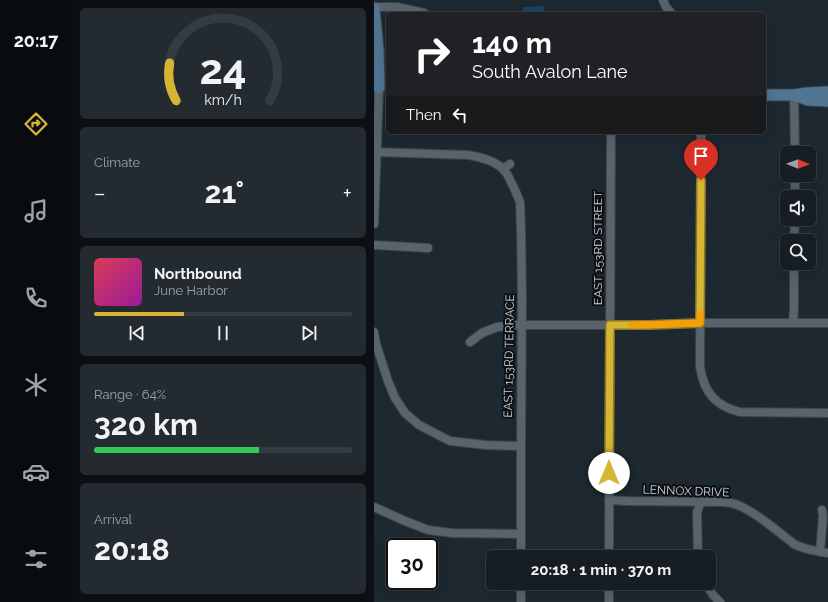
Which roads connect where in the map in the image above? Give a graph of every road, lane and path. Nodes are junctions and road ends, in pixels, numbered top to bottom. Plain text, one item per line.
1 (663, 0) edge
2 (374, 8) edge
3 (420, 12) edge
4 (670, 12) edge
5 (380, 88) edge
6 (828, 92) edge
7 (766, 95) edge
8 (794, 95) junction
9 (828, 101) edge
10 (611, 134) edge
11 (701, 134) edge
12 (795, 146) edge
13 (375, 152) edge
14 (510, 164) dead end
15 (503, 169) junction
16 (374, 224) edge
17 (374, 245) edge
18 (428, 248) dead end
19 (794, 270) edge
20 (700, 323) junction
21 (793, 323) junction
22 (828, 323) edge
23 (522, 325) junction
24 (610, 325) junction
25 (374, 332) edge
26 (470, 342) dead end
27 (828, 413) edge
28 (521, 446) junction
29 (609, 500) junction
30 (701, 502) junction
31 (374, 507) edge
32 (822, 510) dead end
33 (521, 534) junction
34 (521, 550) edge
35 (609, 550) edge
36 (698, 550) edge
37 (824, 552) edge
38 (521, 590) edge
39 (609, 590) edge
40 (710, 590) edge
41 (521, 602) edge
42 (609, 602) edge
43 (720, 602) edge

1 - 4 street
2 - 3 street
2 - 5 main road
5 - 13 street
6 - 8 main road
7 - 8 main road
8 - 9 main road
8 - 12 street
10 - 24 street, EAST 153RD STREET
11 - 20 street
13 - 15 street
13 - 16 street
14 - 15 street
15 - 23 street, EAST 153RD TERRACE
17 - 18 street
19 - 21 street
20 - 21 street
20 - 24 street
20 - 27 street
21 - 22 street
23 - 24 street
23 - 26 street
23 - 28 street, EAST 153RD TERRACE
24 - 29 street, EAST 153RD STREET
25 - 28 street
28 - 33 street, EAST 153RD TERRACE
29 - 30 street, LENNOX DRIVE
29 - 35 street, EAST 153RD STREET
30 - 36 street
30 - 37 street, LENNOX DRIVE
31 - 33 street
32 - 37 street, LENNOX DRIVE
33 - 34 street, EAST 153RD TERRACE
38 - 41 street
39 - 42 street
40 - 43 street

